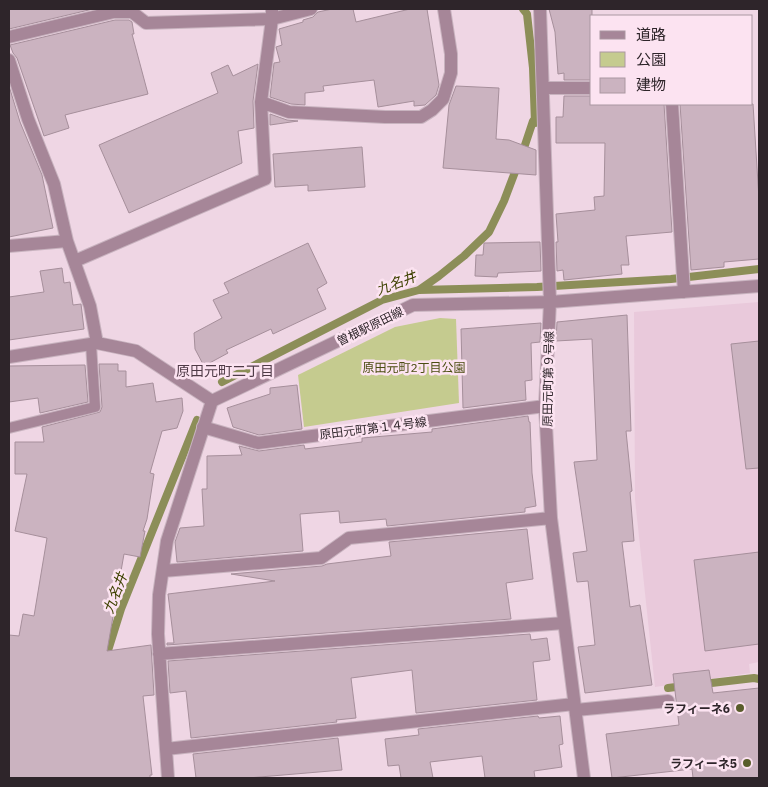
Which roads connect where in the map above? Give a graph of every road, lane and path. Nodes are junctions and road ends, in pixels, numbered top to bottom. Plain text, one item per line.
1 (311, 9) edge
2 (444, 9) edge
3 (540, 9) edge
4 (113, 10) edge
5 (272, 14) edge
6 (9, 37) edge
7 (9, 60) edge
8 (543, 88) junction
9 (590, 88) edge
10 (261, 102) junction
11 (672, 105) edge
12 (67, 240) junction
13 (9, 246) edge
14 (75, 261) junction
15 (684, 282) junction
16 (759, 286) edge
17 (550, 292) junction
18 (94, 344) junction
19 (9, 357) edge
20 (212, 401) junction
21 (545, 406) junction
22 (203, 427) junction
23 (9, 428) edge
24 (551, 518) junction
25 (163, 571) junction
26 (564, 623) junction
27 (159, 654) junction
28 (668, 701) dead end
29 (575, 707) junction
30 (166, 749) junction
31 (168, 778) edge
32 (584, 778) edge

1 - 5 street
2 - 10 street
3 - 8 street, 原田元町第９号線
4 - 5 street
4 - 6 street
5 - 10 street
7 - 12 street
8 - 9 street
8 - 17 street, 原田元町第９号線
10 - 14 street
11 - 15 street
12 - 13 street
12 - 14 street
14 - 18 street
15 - 16 street, 曽根駅原田線
15 - 17 street, 曽根駅原田線
17 - 20 street, 曽根駅原田線
17 - 21 street, 原田元町第９号線
18 - 19 street
18 - 20 street
18 - 23 lane
20 - 22 street
21 - 22 street, 原田元町第１４号線
21 - 24 street, 原田元町第９号線
22 - 25 street
24 - 25 street
24 - 26 street, 原田元町第９号線
25 - 27 street
26 - 27 street
26 - 29 street, 原田元町第９号線
27 - 30 street
28 - 29 street
29 - 30 street
29 - 32 street, 原田元町第９号線
30 - 31 street

